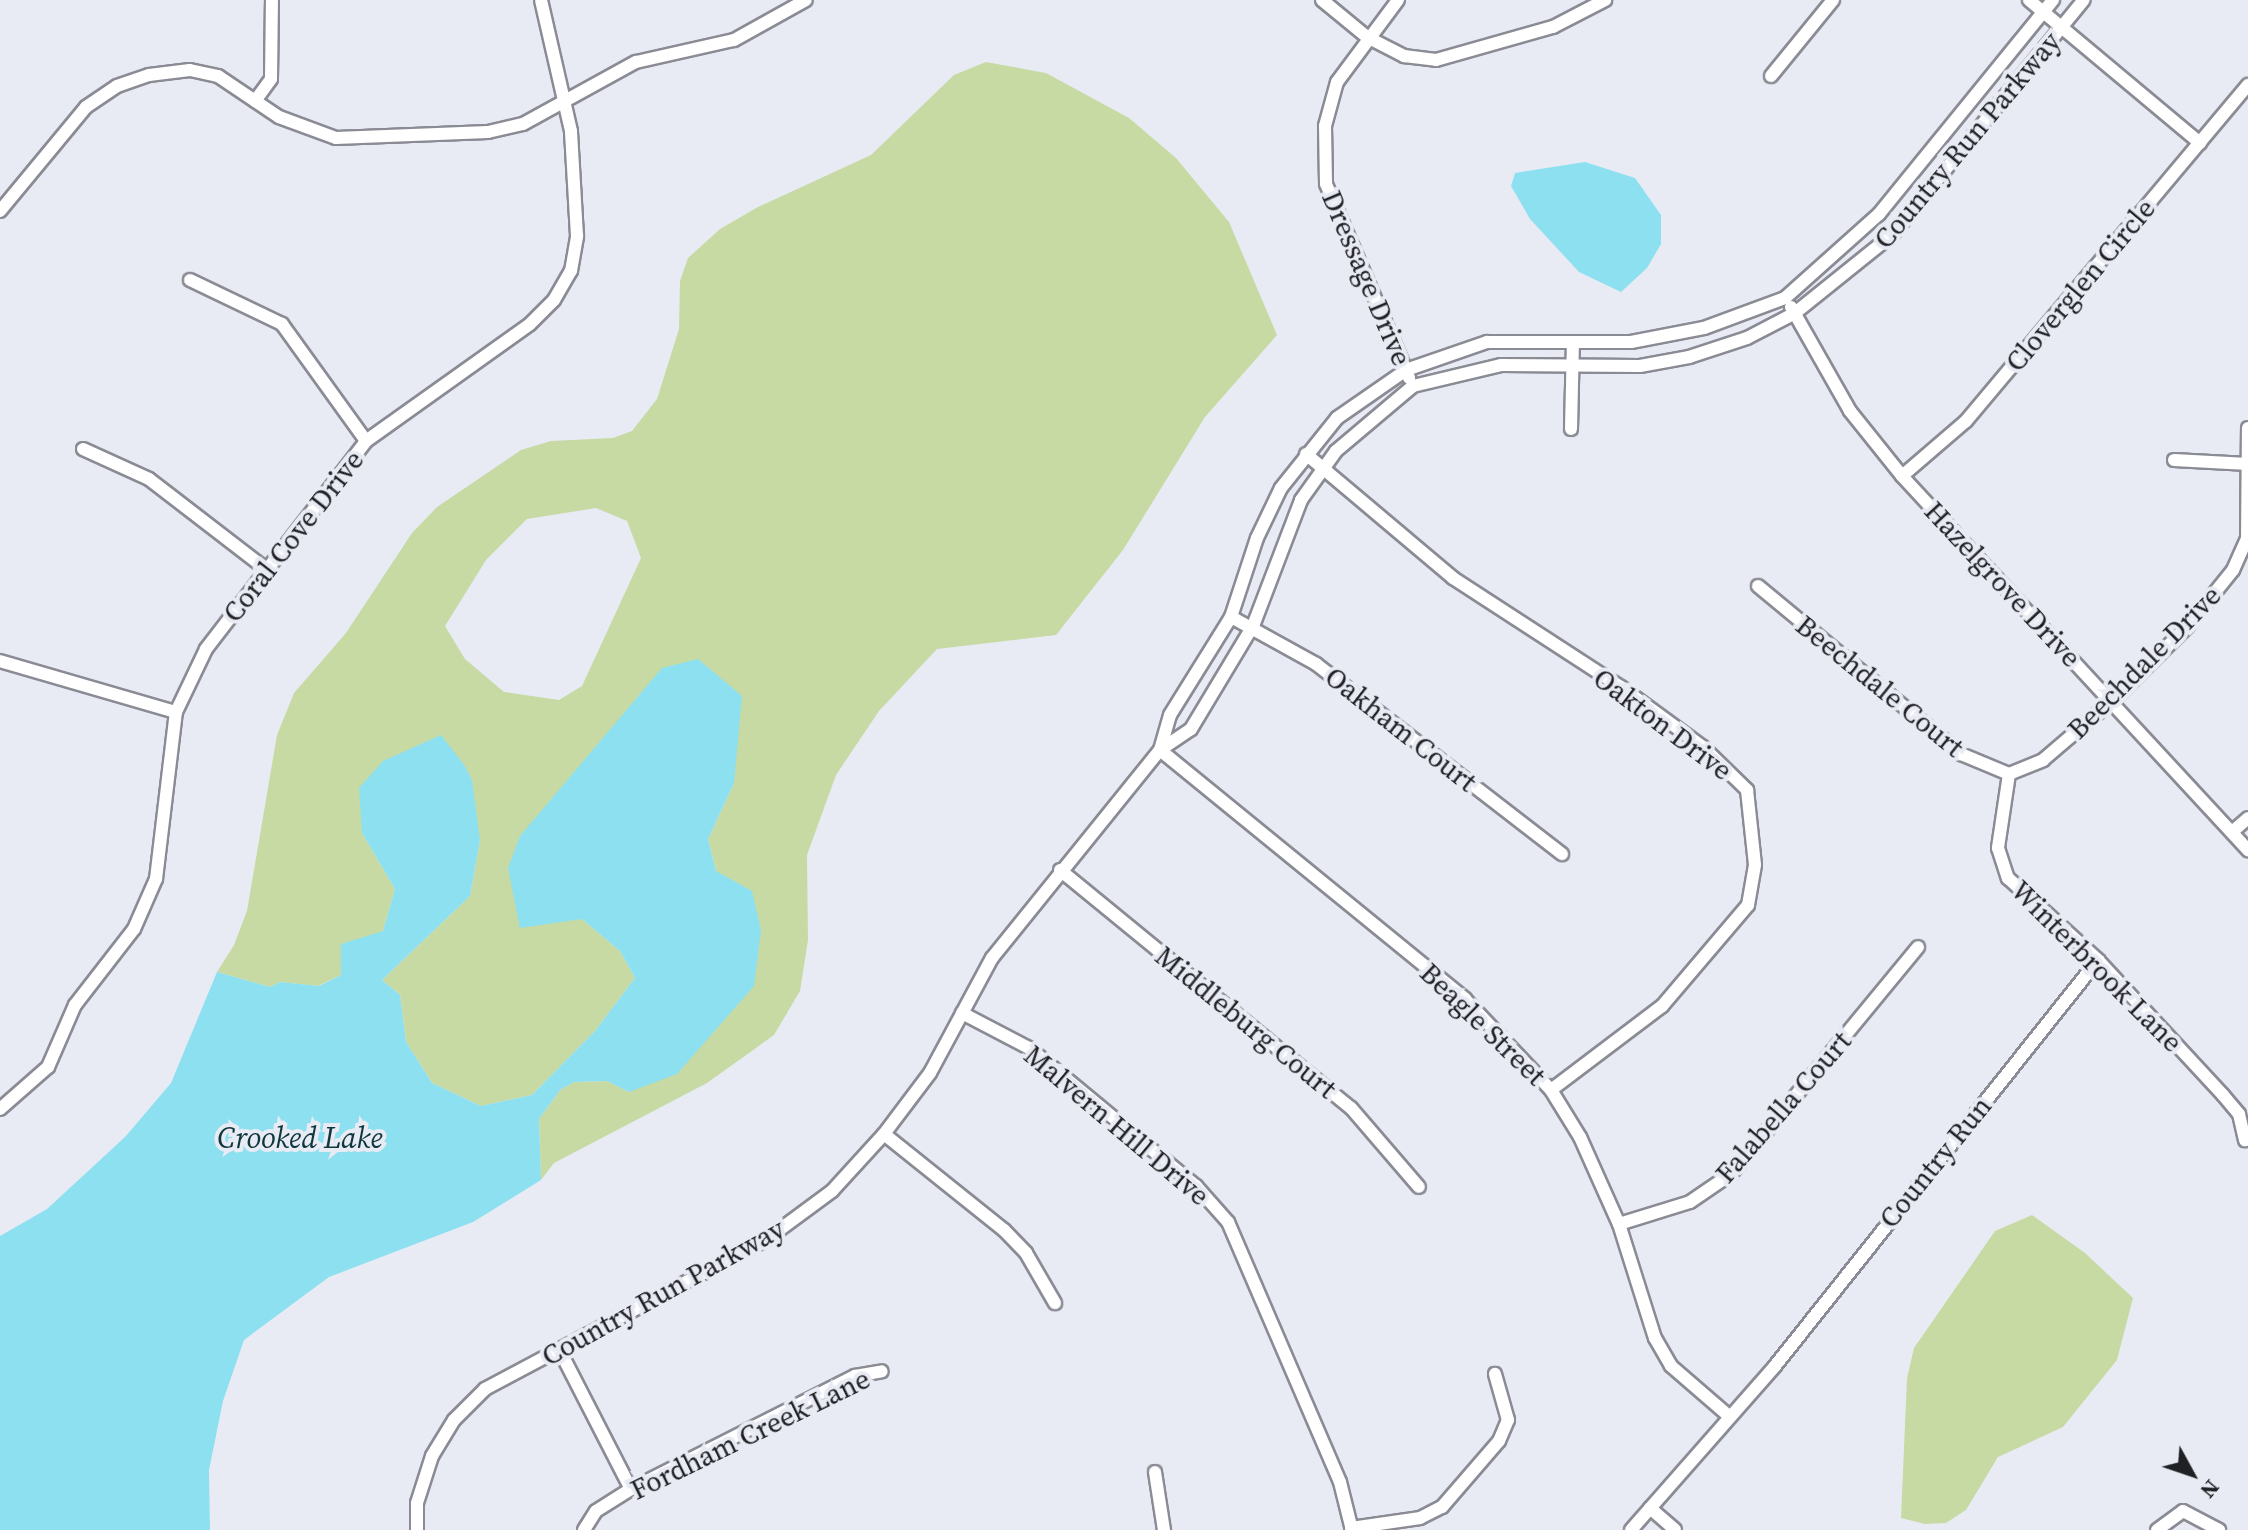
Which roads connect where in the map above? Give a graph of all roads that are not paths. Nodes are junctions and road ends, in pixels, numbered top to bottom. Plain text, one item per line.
1 (272, 0) edge
2 (541, 0) edge
3 (806, 0) edge
4 (1322, 0) edge
5 (1398, 0) edge
6 (1605, 0) edge
7 (1833, 0) edge
8 (2029, 0) edge
9 (2053, 0) edge
10 (2084, 0) edge
11 (2042, 12) junction
12 (2061, 28) junction
13 (1367, 37) junction
14 (1771, 76) dead end
15 (2248, 85) edge
16 (255, 101) junction
17 (565, 103) junction
18 (2200, 143) junction
19 (0, 211) edge
20 (190, 280) dead end
21 (1785, 298) junction
22 (1795, 313) junction
23 (1573, 343) junction
24 (1573, 364) junction
25 (1406, 370) junction
26 (1413, 386) junction
27 (2248, 428) edge
28 (1571, 429) dead end
29 (366, 441) junction
30 (83, 449) dead end
31 (1306, 454) junction
32 (2174, 460) dead end
33 (2248, 464) edge
34 (1326, 470) junction
35 (1902, 476) junction
36 (266, 569) junction
37 (1758, 586) dead end
38 (1231, 617) junction
39 (1253, 626) junction
40 (2, 661) edge
41 (0, 677) edge
42 (2112, 701) junction
43 (176, 712) junction
44 (1160, 750) junction
45 (2009, 774) junction
46 (2248, 818) edge
47 (2232, 832) junction
48 (2248, 850) edge
49 (1562, 854) dead end
50 (1060, 870) junction
51 (1918, 947) dead end
52 (2098, 960) junction
53 (962, 1013) junction
54 (1551, 1090) junction
55 (0, 1109) edge
56 (884, 1134) junction
57 (2245, 1140) dead end
58 (1419, 1187) dead end
59 (1619, 1224) junction
60 (1055, 1303) dead end
61 (559, 1349) junction
62 (882, 1371) dead end
63 (1495, 1374) dead end
64 (1729, 1416) junction
65 (1155, 1472) dead end
66 (631, 1489) junction
67 (1650, 1508) junction
68 (1352, 1529) edge
69 (417, 1530) edge
70 (584, 1530) edge
71 (1164, 1530) edge
72 (1631, 1530) edge
73 (1675, 1530) edge
74 (2157, 1530) edge
75 (2219, 1530) edge

1 - 16 street
2 - 17 street, Coral Cove Drive
3 - 17 street
4 - 13 street
5 - 13 street, Dressage Drive
6 - 13 street
7 - 14 street
8 - 11 street
9 - 11 street, Country Run Parkway
10 - 12 street, Country Run Parkway
11 - 12 street
11 - 21 street, Country Run Parkway
12 - 18 street
12 - 22 street, Country Run Parkway
13 - 25 street, Dressage Drive
15 - 18 street, Cloverglen Circle
16 - 17 street
16 - 19 street
17 - 29 street, Coral Cove Drive
18 - 35 street, Cloverglen Circle
20 - 29 street
21 - 22 street, Hazelgrove Drive
21 - 23 street, Country Run Parkway
22 - 24 street, Country Run Parkway
22 - 35 street, Hazelgrove Drive
23 - 24 street
23 - 25 street, Country Run Parkway
24 - 26 street, Country Run Parkway
24 - 28 street
25 - 26 street, Dressage Drive
25 - 31 street, Country Run Parkway
26 - 34 street, Country Run Parkway
27 - 33 street, Beechdale Drive
29 - 36 street, Coral Cove Drive
30 - 36 street
31 - 34 street, Oakton Drive
31 - 38 street, Country Run Parkway
32 - 33 street
33 - 42 street, Beechdale Drive
34 - 39 street, Country Run Parkway
34 - 54 street, Oakton Drive
35 - 42 street, Hazelgrove Drive
36 - 43 street, Coral Cove Drive
37 - 45 street, Beechdale Court
38 - 39 street, Oakham Court
38 - 44 street, Country Run Parkway
39 - 44 street, Country Run Parkway
39 - 49 street, Oakham Court
40 - 41 street
40 - 43 street
42 - 45 street, Beechdale Drive
42 - 47 street, Hazelgrove Drive
43 - 55 street, Coral Cove Drive
44 - 50 street, Country Run Parkway
44 - 54 street, Beagle Street
45 - 52 street, Winterbrook Lane
46 - 47 street
47 - 48 street, Hazelgrove Drive
50 - 53 street, Country Run Parkway
50 - 58 street, Middleburg Court
51 - 59 street, Falabella Court
52 - 57 street, Winterbrook Lane
52 - 64 street, Country Run
53 - 56 street, Country Run Parkway
53 - 68 street, Malvern Hill Drive
54 - 59 street, Beagle Street
56 - 60 street
56 - 61 street, Country Run Parkway
59 - 64 street, Beagle Street
61 - 66 street
61 - 69 street, Country Run Parkway
62 - 66 street, Fordham Creek Lane
63 - 68 street
64 - 67 street
65 - 71 street
66 - 70 street, Fordham Creek Lane
67 - 72 street
67 - 73 street
74 - 75 street

